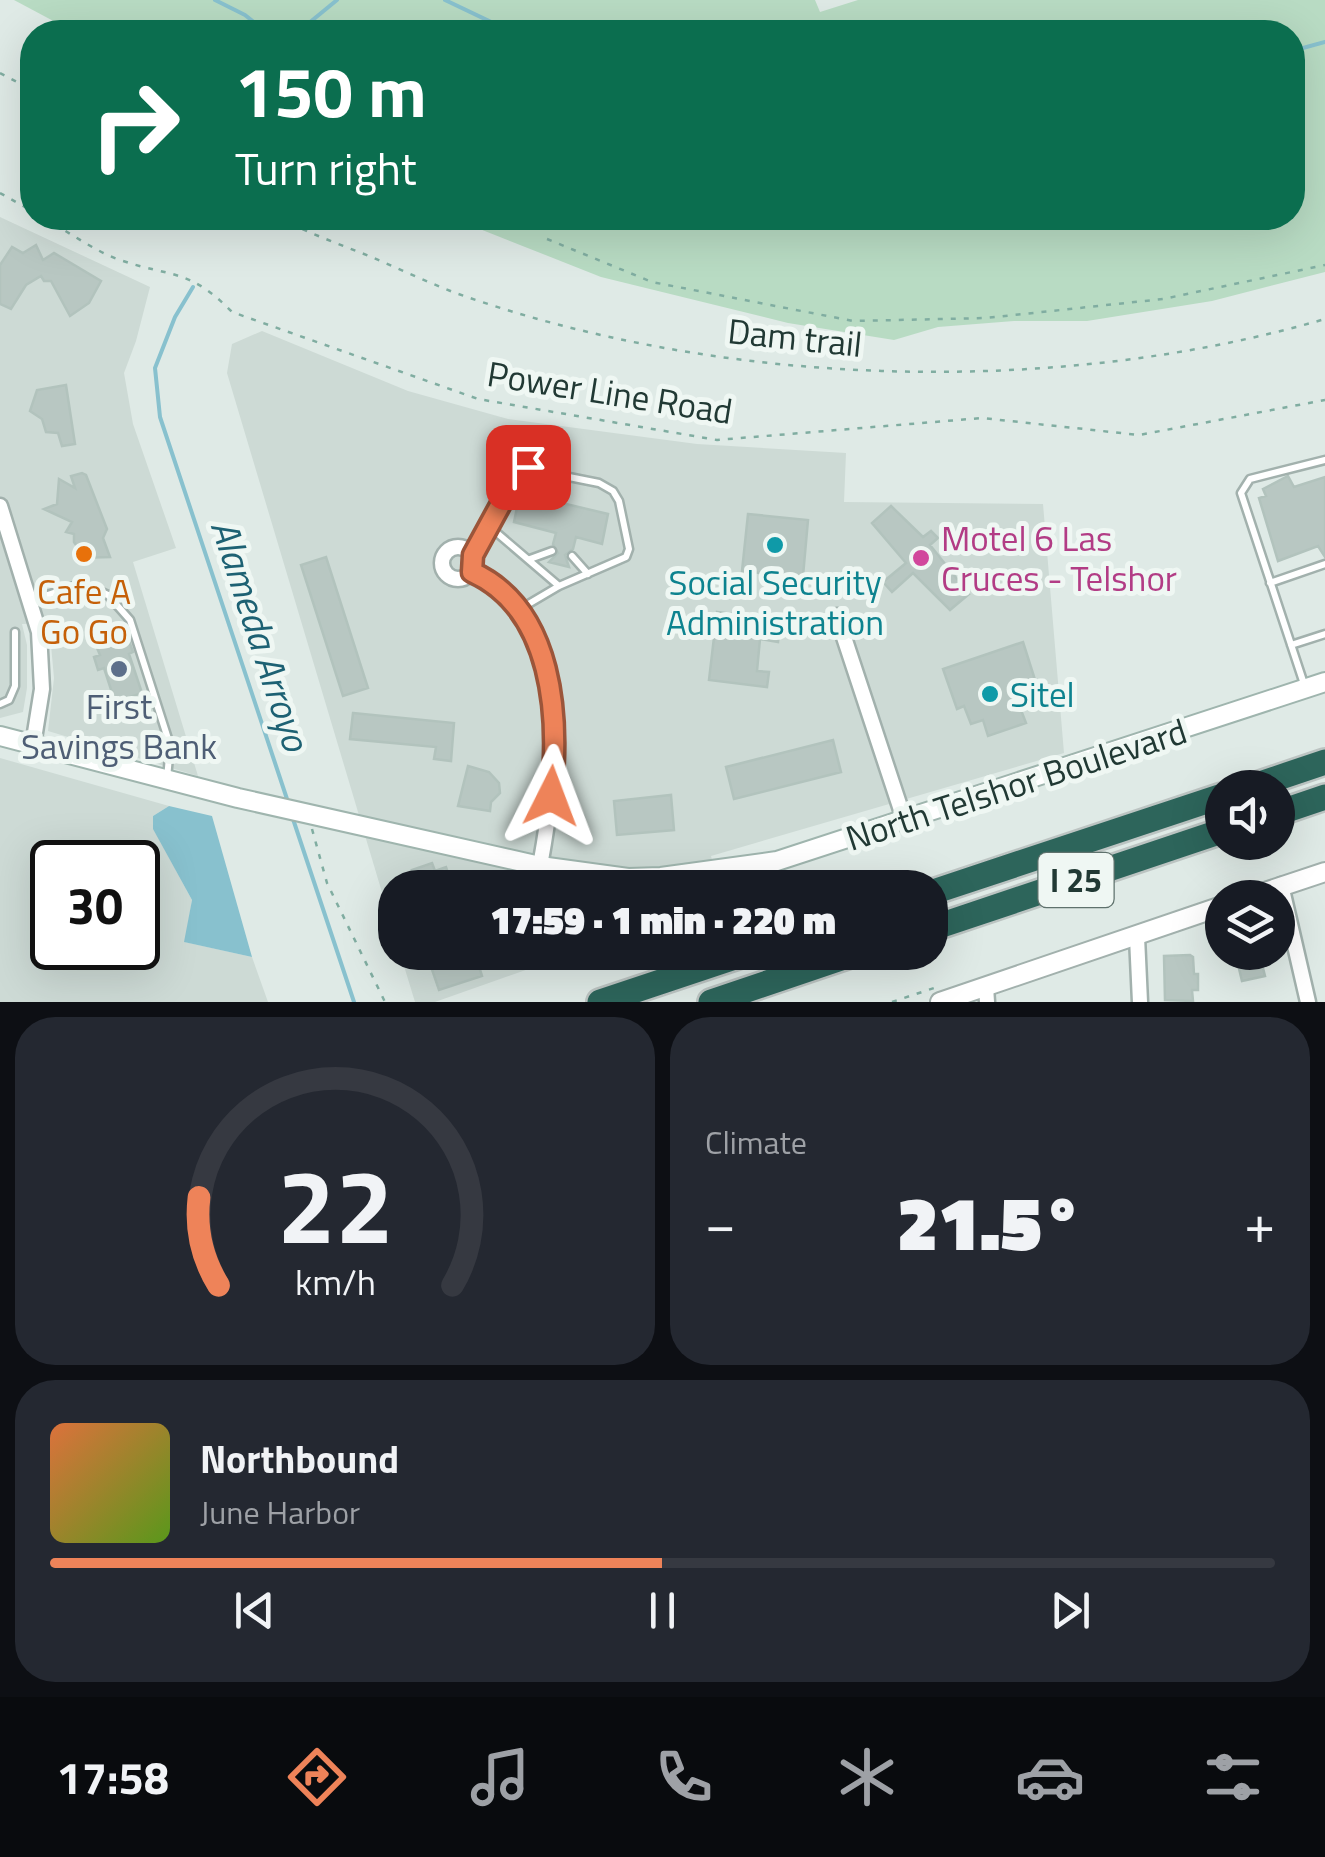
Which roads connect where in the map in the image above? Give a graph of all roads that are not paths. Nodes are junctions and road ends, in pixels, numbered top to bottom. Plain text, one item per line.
1 (1325, 460) edge
2 (0, 506) edge
3 (490, 527) junction
4 (552, 551) dead end
5 (473, 555) junction
6 (572, 556) dead end
7 (530, 559) junction
8 (1325, 564) edge
9 (472, 572) junction
10 (588, 574) junction
11 (1270, 583) junction
12 (559, 586) junction
13 (30, 601) junction
14 (520, 609) junction
15 (837, 616) dead end
16 (14, 632) dead end
17 (1325, 634) edge
18 (1291, 645) junction
19 (1325, 682) edge
20 (1305, 689) junction
21 (0, 704) edge
22 (0, 736) edge
23 (33, 746) junction
24 (1325, 762) edge
25 (1295, 772) edge
26 (167, 780) junction
27 (1325, 797) edge
28 (1205, 802) edge
29 (1295, 807) edge
30 (905, 822) junction
31 (1205, 838) edge
32 (540, 866) junction
33 (1325, 872) edge
34 (1295, 882) edge
35 (948, 887) edge
36 (1205, 912) edge
37 (948, 923) edge
38 (1138, 937) junction
39 (1295, 946) edge
40 (696, 970) edge
41 (806, 970) edge
42 (987, 994) edge
43 (600, 1002) edge
44 (711, 1002) edge
45 (940, 1002) edge
46 (1140, 1002) edge
47 (1308, 1002) edge

1 - 11 lane
2 - 13 street
3 - 5 lane
3 - 7 lane
3 - 10 lane
4 - 7 lane
5 - 9 street
5 - 9 street
6 - 10 lane
7 - 12 lane
8 - 11 lane
9 - 14 street
10 - 12 lane
11 - 18 lane
12 - 14 lane
13 - 23 street
13 - 26 lane
14 - 32 street
15 - 30 street
16 - 21 lane
17 - 18 lane
18 - 20 lane
19 - 20 main road, North Telshor Boulevard
20 - 30 main road, North Telshor Boulevard
22 - 23 main road, North Telshor Boulevard
23 - 26 main road, North Telshor Boulevard
24 - 25 highway
26 - 32 main road, North Telshor Boulevard
27 - 29 highway
28 - 35 highway, I 25
30 - 32 main road, North Telshor Boulevard
31 - 37 highway, I 25
33 - 34 main road
36 - 38 main road
38 - 42 main road
38 - 46 street
39 - 47 street
40 - 43 highway
41 - 44 highway
42 - 45 main road

